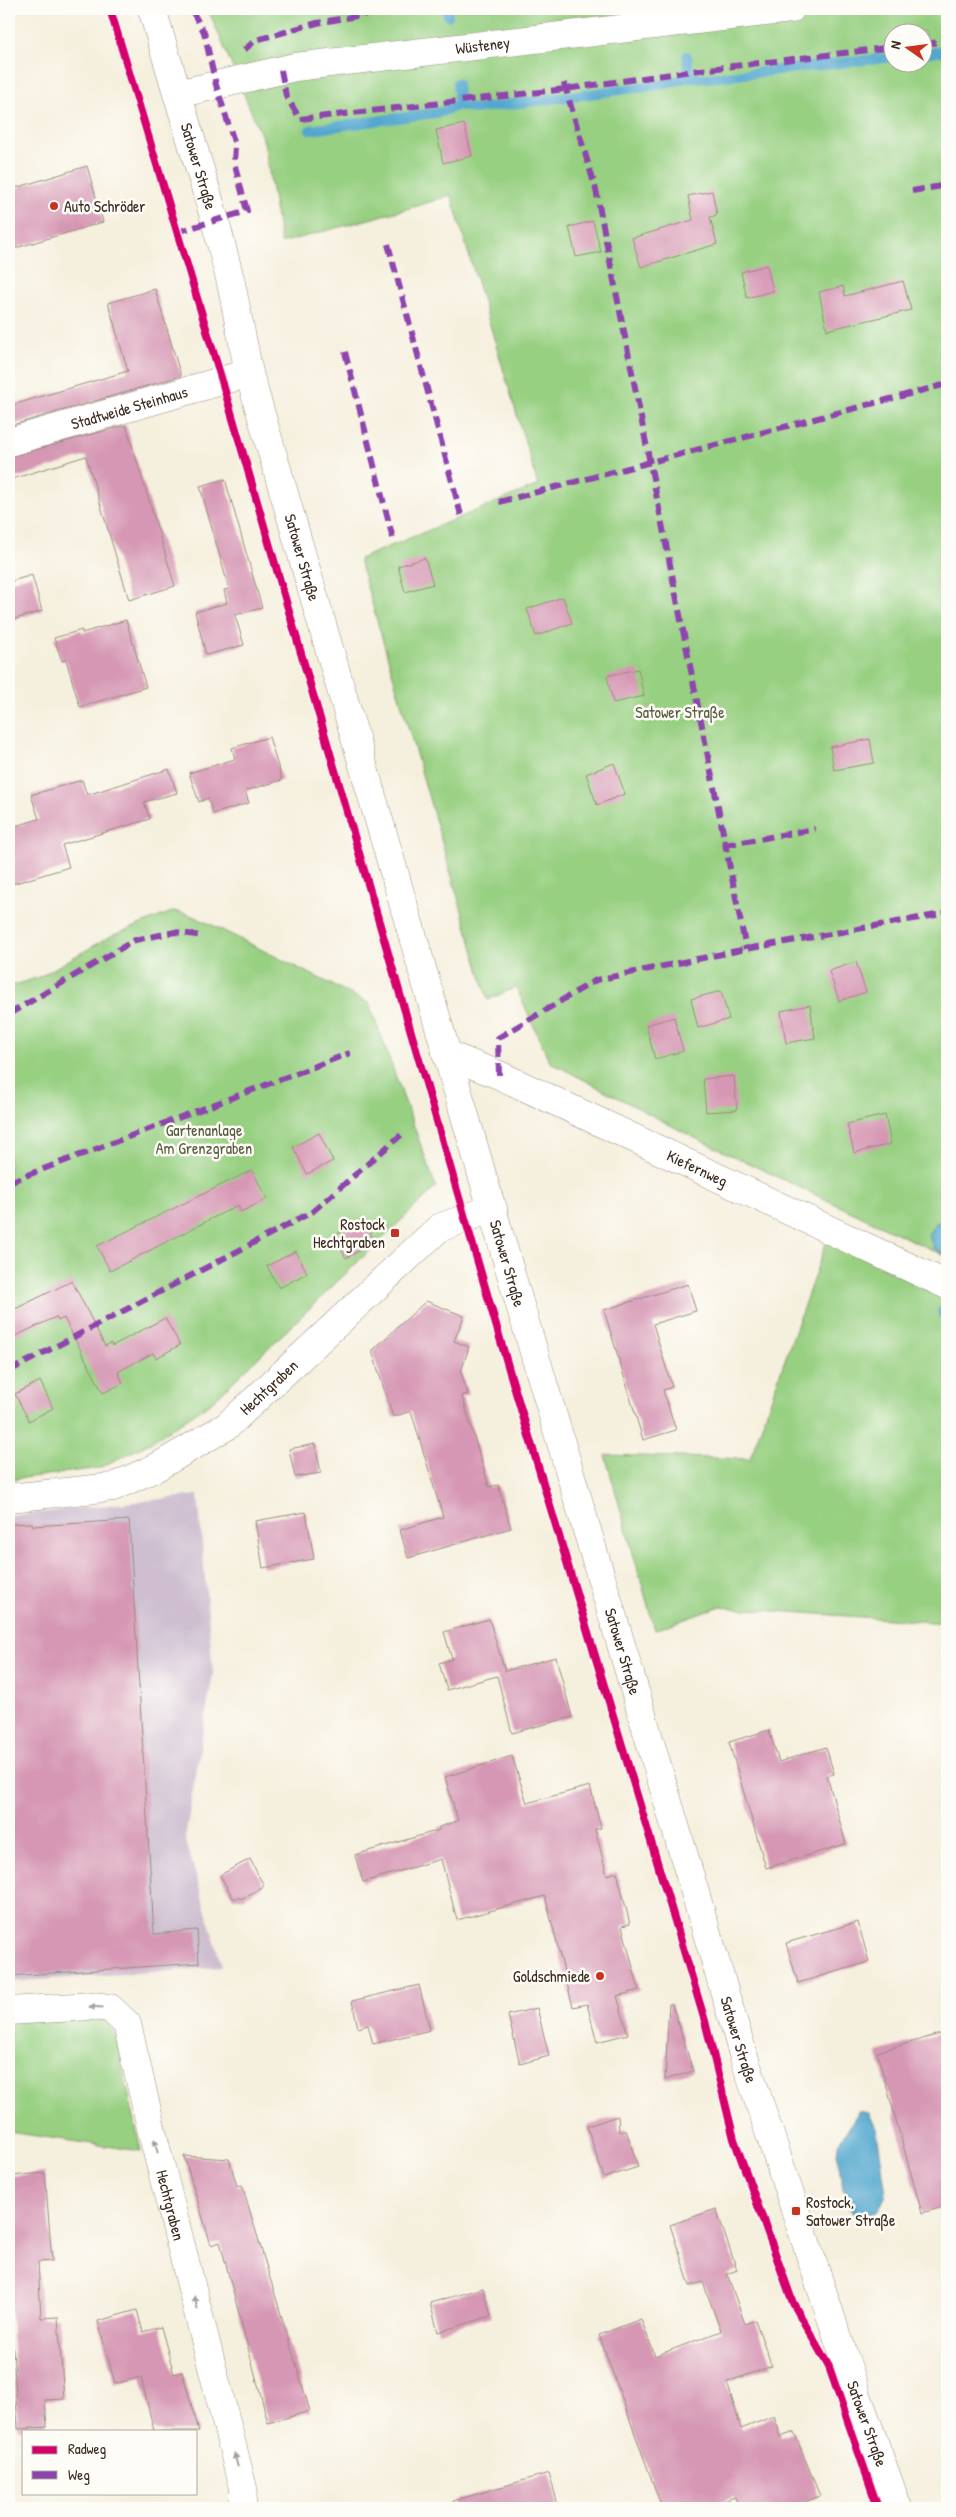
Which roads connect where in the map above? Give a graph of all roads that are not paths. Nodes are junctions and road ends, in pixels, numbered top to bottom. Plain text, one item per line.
1 (152, 9) edge
2 (791, 9) edge
3 (178, 94) junction
4 (249, 373) junction
5 (9, 442) edge
6 (446, 1054) junction
7 (493, 1208) junction
8 (947, 1284) edge
9 (9, 1498) edge
10 (9, 2011) edge
11 (242, 2508) edge
12 (898, 2508) edge

1 - 3 street, Satower Straße
2 - 3 street, Wüsteney
3 - 4 street, Satower Straße
4 - 5 street, Stadtweide Steinhaus
4 - 6 street, Satower Straße
6 - 7 street, Satower Straße
6 - 8 street, Kiefernweg
7 - 9 street, Hechtgraben
7 - 12 street, Satower Straße
11 -> 10 street, Hechtgraben

